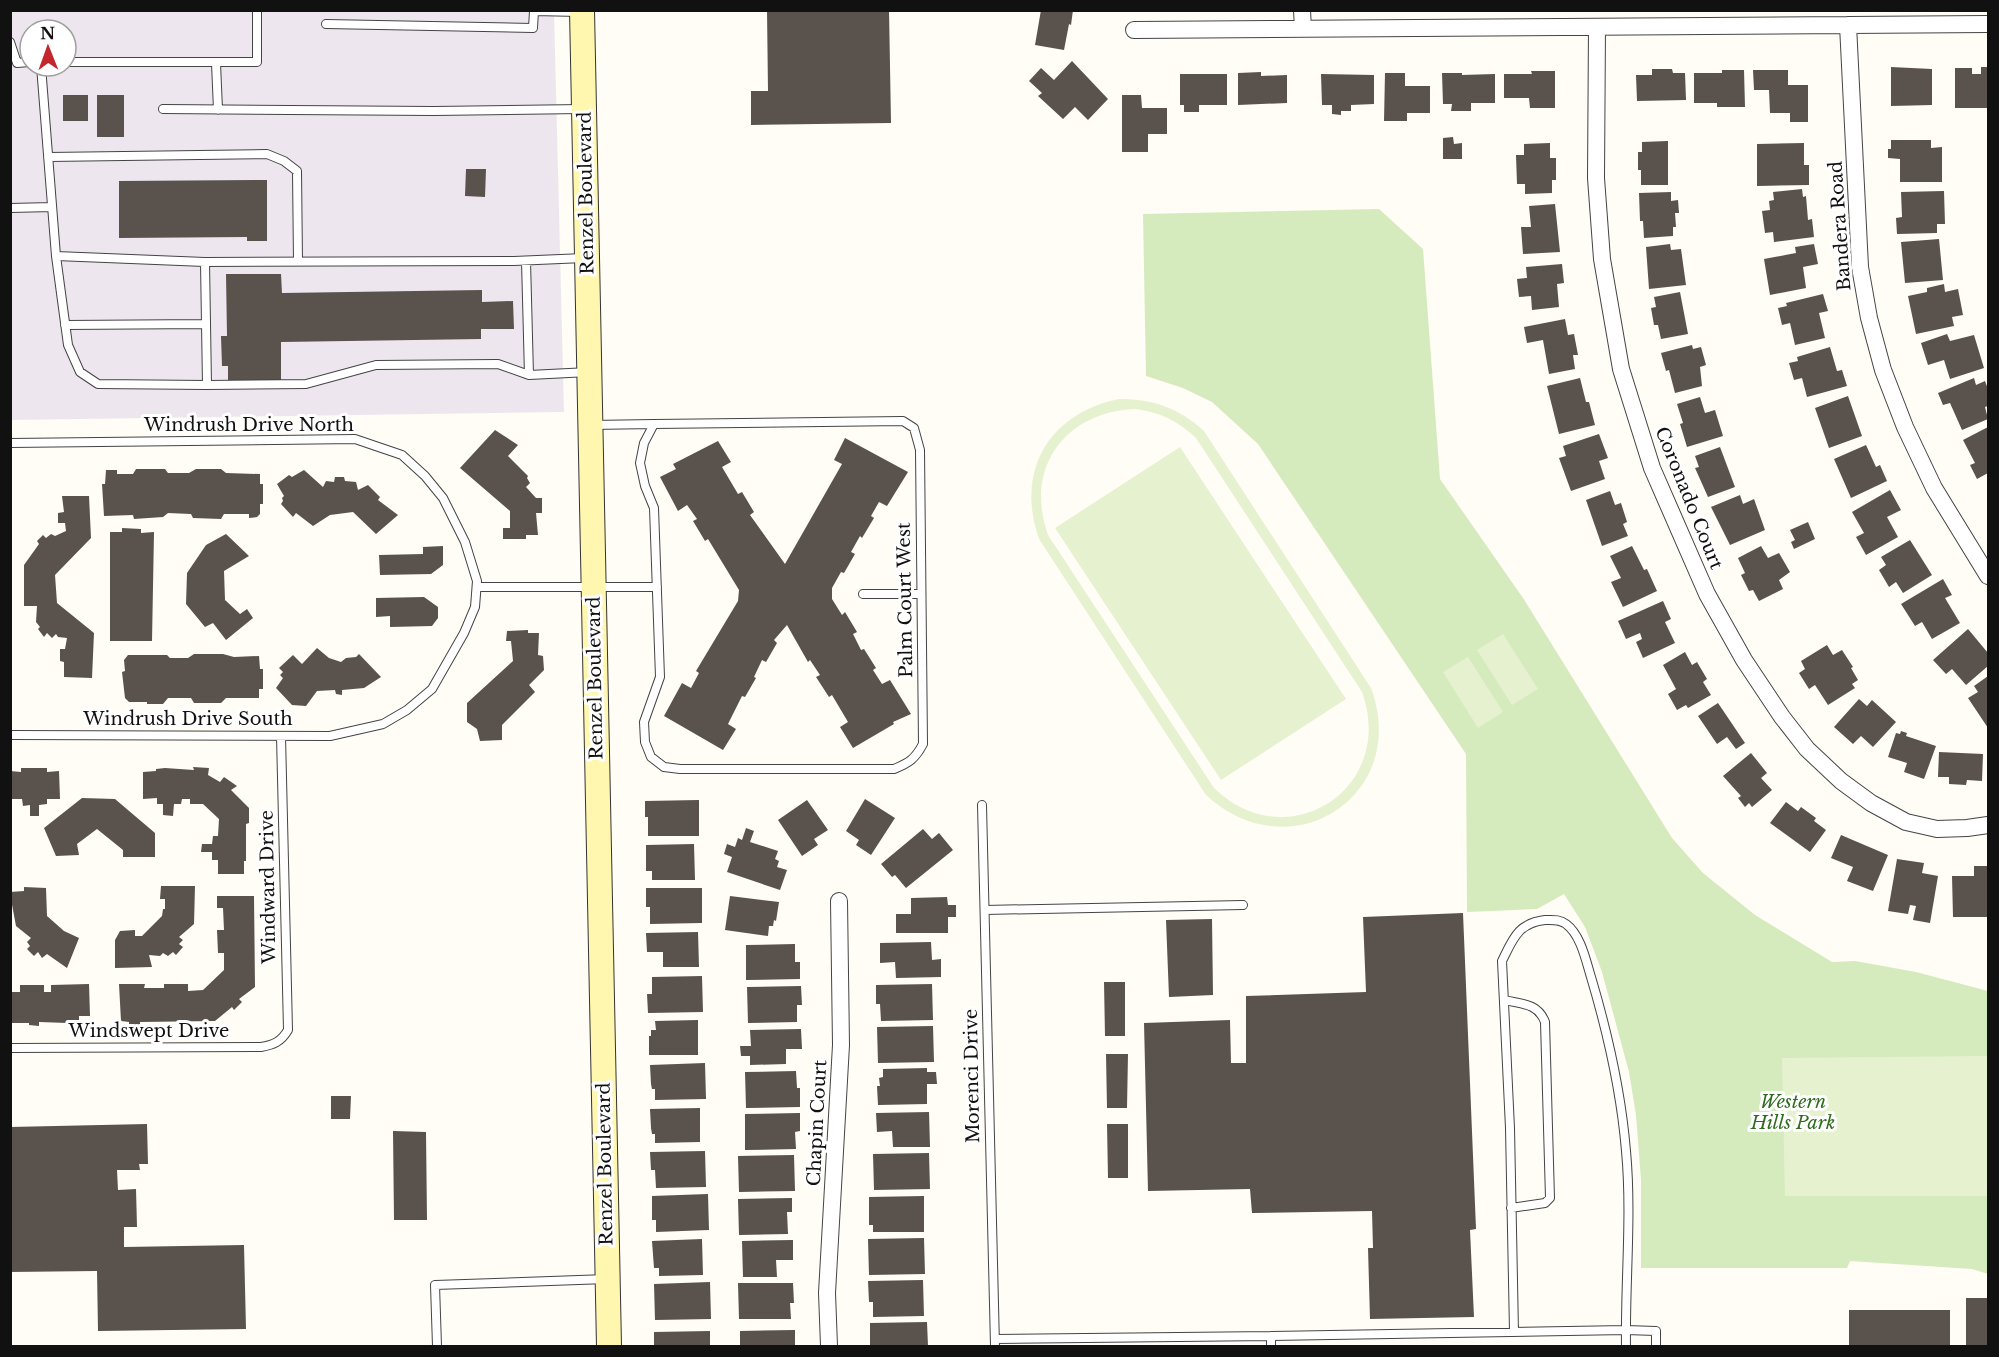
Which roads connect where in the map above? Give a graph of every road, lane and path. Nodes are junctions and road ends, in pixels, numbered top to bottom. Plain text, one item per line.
1 (257, 10) edge
2 (1302, 10) edge
3 (582, 11) edge
4 (326, 24) dead end
5 (1989, 24) edge
6 (1848, 25) junction
7 (1597, 27) junction
8 (1303, 29) junction
9 (1134, 30) dead end
10 (10, 42) edge
11 (78, 62) edge
12 (18, 63) edge
13 (216, 63) junction
14 (42, 78) edge
15 (163, 109) dead end
16 (584, 109) junction
17 (218, 110) junction
18 (48, 157) junction
19 (52, 207) junction
20 (10, 208) edge
21 (56, 256) junction
22 (587, 258) junction
23 (298, 261) junction
24 (526, 261) junction
25 (206, 262) junction
26 (206, 324) junction
27 (65, 325) junction
28 (589, 372) junction
29 (529, 375) junction
30 (207, 385) junction
31 (654, 424) junction
32 (590, 425) junction
33 (10, 443) edge
34 (1989, 576) edge
35 (477, 587) junction
36 (594, 587) junction
37 (657, 588) junction
38 (863, 594) dead end
39 (921, 594) junction
40 (10, 735) edge
41 (281, 736) junction
42 (982, 804) dead end
43 (1989, 825) edge
44 (840, 901) dead end
45 (1243, 905) dead end
46 (985, 910) junction
47 (1504, 1000) junction
48 (284, 1036) joint
49 (10, 1048) edge
50 (1511, 1208) junction
51 (607, 1279) junction
52 (1626, 1330) junction
53 (1514, 1332) junction
54 (1270, 1336) junction
55 (995, 1343) edge
56 (437, 1347) edge
57 (609, 1347) edge
58 (829, 1347) edge
59 (1271, 1347) edge
60 (1626, 1347) edge
61 (1656, 1347) edge

1 - 13 lane
2 - 8 street
3 - 4 lane
3 - 16 street, Renzel Boulevard
5 - 6 street
6 - 7 street
6 - 34 street, Bandera Road
7 - 8 street
7 - 43 street, Coronado Court
8 - 9 street
10 - 12 lane
11 - 13 lane
13 - 17 lane
14 - 18 lane
15 - 17 lane
16 - 17 lane
16 - 22 street, Renzel Boulevard
18 - 19 lane
18 - 23 lane
19 - 20 lane
19 - 21 lane
21 - 25 lane
21 - 27 lane
22 - 24 lane
22 - 28 street, Renzel Boulevard
23 - 24 lane
23 - 25 lane
24 - 29 lane
25 - 26 lane
26 - 27 lane
26 - 30 lane
27 - 30 lane
28 - 29 lane
28 - 32 street, Renzel Boulevard
29 - 30 lane
31 - 32 lane
31 - 37 lane, Palm Court West
31 - 39 lane, Palm Court West
32 - 36 street, Renzel Boulevard
33 - 35 lane, Windrush Drive North
35 - 36 lane
35 - 41 lane, Windrush Drive South
36 - 37 lane
36 - 51 street, Renzel Boulevard
37 - 39 lane, Palm Court West
38 - 39 lane
40 - 41 lane, Windrush Drive South
41 - 48 lane, Windward Drive
42 - 46 lane, Morenci Drive
44 - 58 street, Chapin Court
45 - 46 lane
46 - 55 lane, Morenci Drive
47 - 50 lane
47 - 50 lane
47 - 52 lane
48 - 49 lane, Windswept Drive
50 - 53 lane
51 - 56 lane
51 - 57 street, Renzel Boulevard
52 - 53 lane
52 - 60 lane
52 - 61 lane
53 - 54 lane
54 - 55 lane
54 - 59 lane

